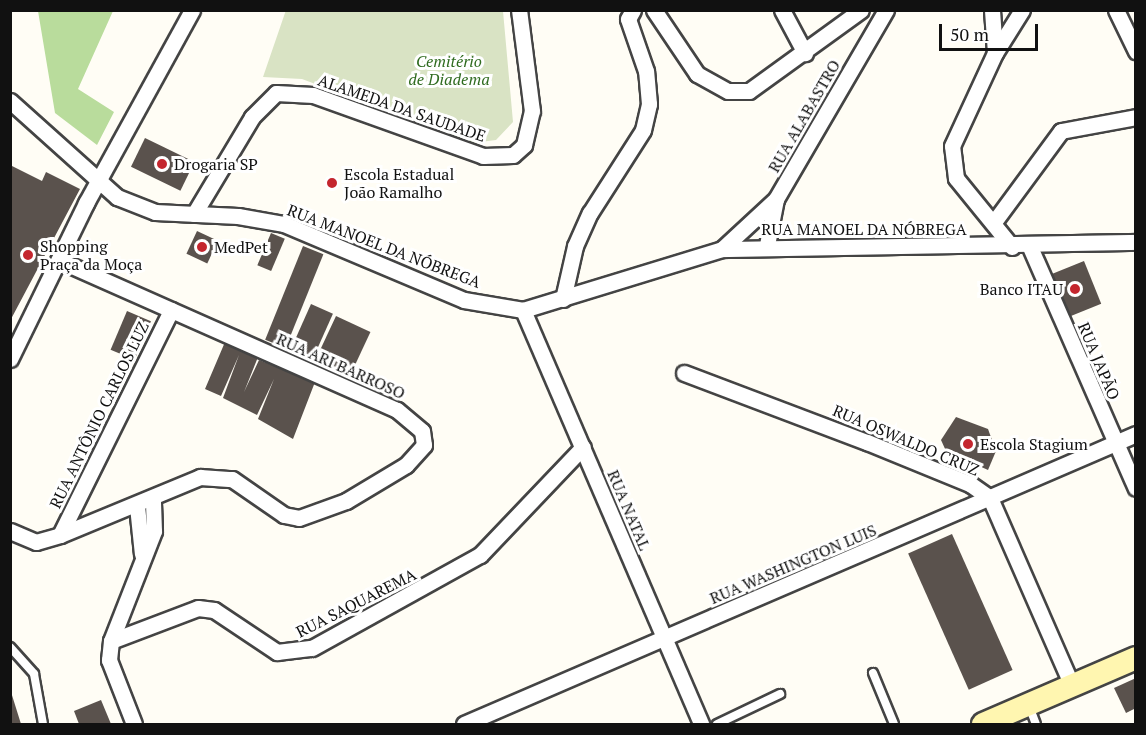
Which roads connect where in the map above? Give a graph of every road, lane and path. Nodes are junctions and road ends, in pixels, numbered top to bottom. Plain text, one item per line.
1 (192, 10) edge
2 (519, 10) edge
3 (633, 10) edge
4 (654, 10) edge
5 (782, 10) edge
6 (861, 10) edge
7 (886, 10) edge
8 (992, 10) edge
9 (1116, 10) edge
10 (1025, 11) edge
11 (1136, 51) edge
12 (805, 53) junction
13 (995, 53) junction
14 (10, 101) edge
15 (1136, 117) edge
16 (99, 181) junction
17 (776, 199) junction
18 (194, 214) junction
19 (994, 222) junction
20 (1136, 242) edge
21 (767, 245) junction
22 (1012, 247) junction
23 (1030, 247) junction
24 (722, 249) junction
25 (59, 260) junction
26 (563, 299) junction
27 (171, 310) junction
28 (523, 310) junction
29 (10, 359) edge
30 (684, 373) dead end
31 (1136, 434) edge
32 (1115, 444) junction
33 (583, 447) junction
34 (1136, 488) edge
35 (990, 498) junction
36 (153, 499) junction
37 (137, 507) junction
38 (10, 531) edge
39 (60, 535) junction
40 (142, 556) junction
41 (665, 639) junction
42 (111, 641) junction
43 (10, 647) edge
44 (1136, 658) edge
45 (873, 673) dead end
46 (1071, 683) junction
47 (780, 694) dead end
48 (1032, 714) edge
49 (492, 719) edge
50 (43, 724) edge
51 (134, 724) edge
52 (464, 724) edge
53 (702, 724) edge
54 (717, 724) edge
55 (894, 724) edge
56 (983, 724) edge

1 - 16 street
2 - 18 street, ALAMEDA DA SAUDADE
3 - 26 street
4 - 12 street
5 - 12 street
6 - 12 street
7 - 17 street, RUA ALABASTRO
8 - 13 street
9 - 11 street
10 - 13 street
13 - 19 street
14 - 16 street, RUA MANOEL DA NÓBREGA
15 - 19 street
16 - 18 street, RUA MANOEL DA NÓBREGA
16 - 25 street
17 - 21 street, RUA ALABASTRO
17 - 24 street
18 - 28 street, RUA MANOEL DA NÓBREGA
19 - 22 street
20 - 23 street, RUA MANOEL DA NÓBREGA
21 - 22 street, RUA MANOEL DA NÓBREGA
21 - 24 street, RUA MANOEL DA NÓBREGA
22 - 23 street, RUA MANOEL DA NÓBREGA
23 - 32 street, RUA JAPÃO
24 - 26 street, RUA MANOEL DA NÓBREGA
25 - 27 street, RUA ARI BARROSO
25 - 29 street
26 - 28 street, RUA MANOEL DA NÓBREGA
27 - 36 street, RUA ARI BARROSO
27 - 39 street, RUA ANTÔNIO CARLOS LUZ
28 - 33 street, RUA NATAL
30 - 35 street, RUA OSWALDO CRUZ
31 - 32 street, RUA WASHINGTON LUIS
32 - 34 street, RUA JAPÃO
32 - 35 street, RUA WASHINGTON LUIS
33 - 41 street, RUA NATAL
33 - 42 street, RUA SAQUAREMA
35 - 41 street, RUA WASHINGTON LUIS
35 - 46 street, RUA OSWALDO CRUZ
36 - 37 street, RUA ARI BARROSO
36 - 40 street
37 - 39 street, RUA ARI BARROSO
37 - 40 street
38 - 39 street, RUA ARI BARROSO
40 - 42 street
41 - 49 street, RUA WASHINGTON LUIS
41 - 53 street, RUA NATAL
42 - 51 street
43 - 50 lane
44 - 46 main road
45 - 55 lane
46 - 48 main road
47 - 54 lane
48 - 56 main road
49 - 52 street, RUA WASHINGTON LUIS

